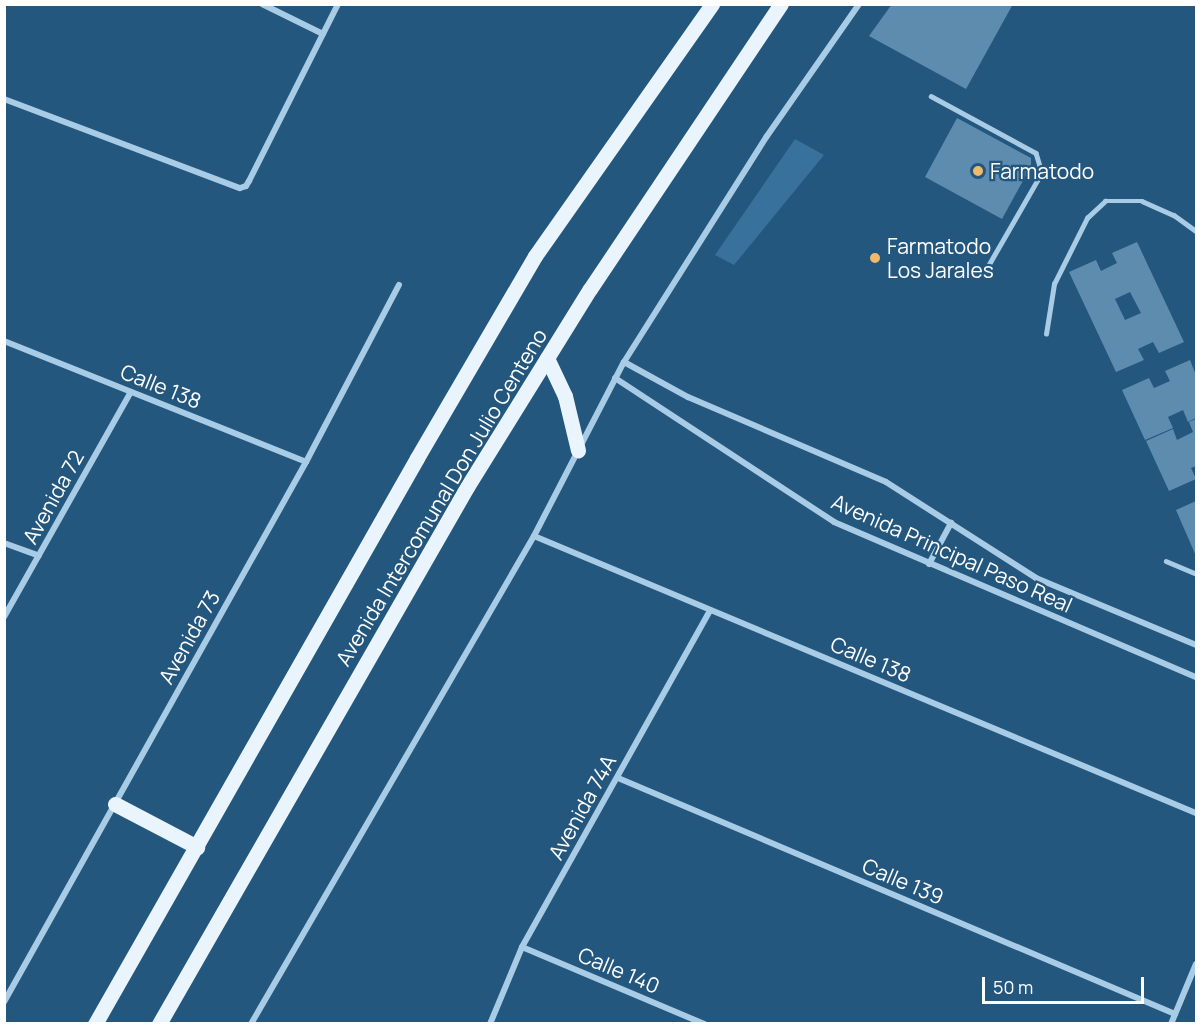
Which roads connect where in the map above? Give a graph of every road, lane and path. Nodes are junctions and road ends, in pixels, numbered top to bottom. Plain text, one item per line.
1 (262, 4) edge
2 (338, 4) edge
3 (712, 4) edge
4 (781, 4) edge
5 (860, 4) edge
6 (323, 34) junction
7 (931, 96) dead end
8 (4, 99) edge
9 (1197, 231) edge
10 (989, 265) dead end
11 (399, 285) dead end
12 (1046, 334) dead end
13 (4, 341) edge
14 (547, 358) junction
15 (624, 362) junction
16 (615, 378) junction
17 (131, 392) junction
18 (578, 450) junction
19 (306, 462) junction
20 (951, 523) junction
21 (534, 536) junction
22 (4, 543) edge
23 (39, 556) junction
24 (1166, 561) dead end
25 (929, 564) junction
26 (1197, 574) edge
27 (710, 610) junction
28 (4, 618) edge
29 (1197, 645) edge
30 (1197, 677) edge
31 (618, 778) junction
32 (115, 804) junction
33 (1197, 813) edge
34 (197, 846) junction
35 (522, 947) junction
36 (1197, 964) edge
37 (4, 1002) edge
38 (1175, 1014) junction
39 (95, 1023) edge
40 (159, 1023) edge
41 (251, 1023) edge
42 (489, 1023) edge
43 (700, 1023) edge
44 (1171, 1023) edge

1 - 6 street
2 - 6 street
3 - 34 main road, Avenida Intercomunal Don Julio Centeno
4 - 14 main road, Avenida Intercomunal Don Julio Centeno
5 - 15 street
6 - 8 street
7 - 10 lane
9 - 12 lane
11 - 19 street, Avenida 73
13 - 17 street, Calle 138
14 - 18 main road
14 - 40 main road, Avenida Intercomunal Don Julio Centeno
15 - 16 street
15 - 20 street, Avenida Principal Paso Real
16 - 18 street
16 - 25 street, Avenida Principal Paso Real
17 - 19 street, Calle 138
17 - 23 street, Avenida 72
18 - 21 street
19 - 32 street, Avenida 73
20 - 25 street
20 - 29 street, Avenida Principal Paso Real
21 - 27 street, Calle 138
21 - 41 street
22 - 23 street
23 - 28 street, Avenida 72
24 - 26 lane
25 - 30 street, Avenida Principal Paso Real
27 - 31 street, Avenida 74A
27 - 33 street, Calle 138
31 - 35 street, Avenida 74A
31 - 38 street, Calle 139
32 - 34 main road
32 - 37 street, Avenida 73
34 - 39 main road, Avenida Intercomunal Don Julio Centeno
35 - 42 street, Avenida 74A
35 - 43 street, Calle 140
36 - 38 street
38 - 44 street

